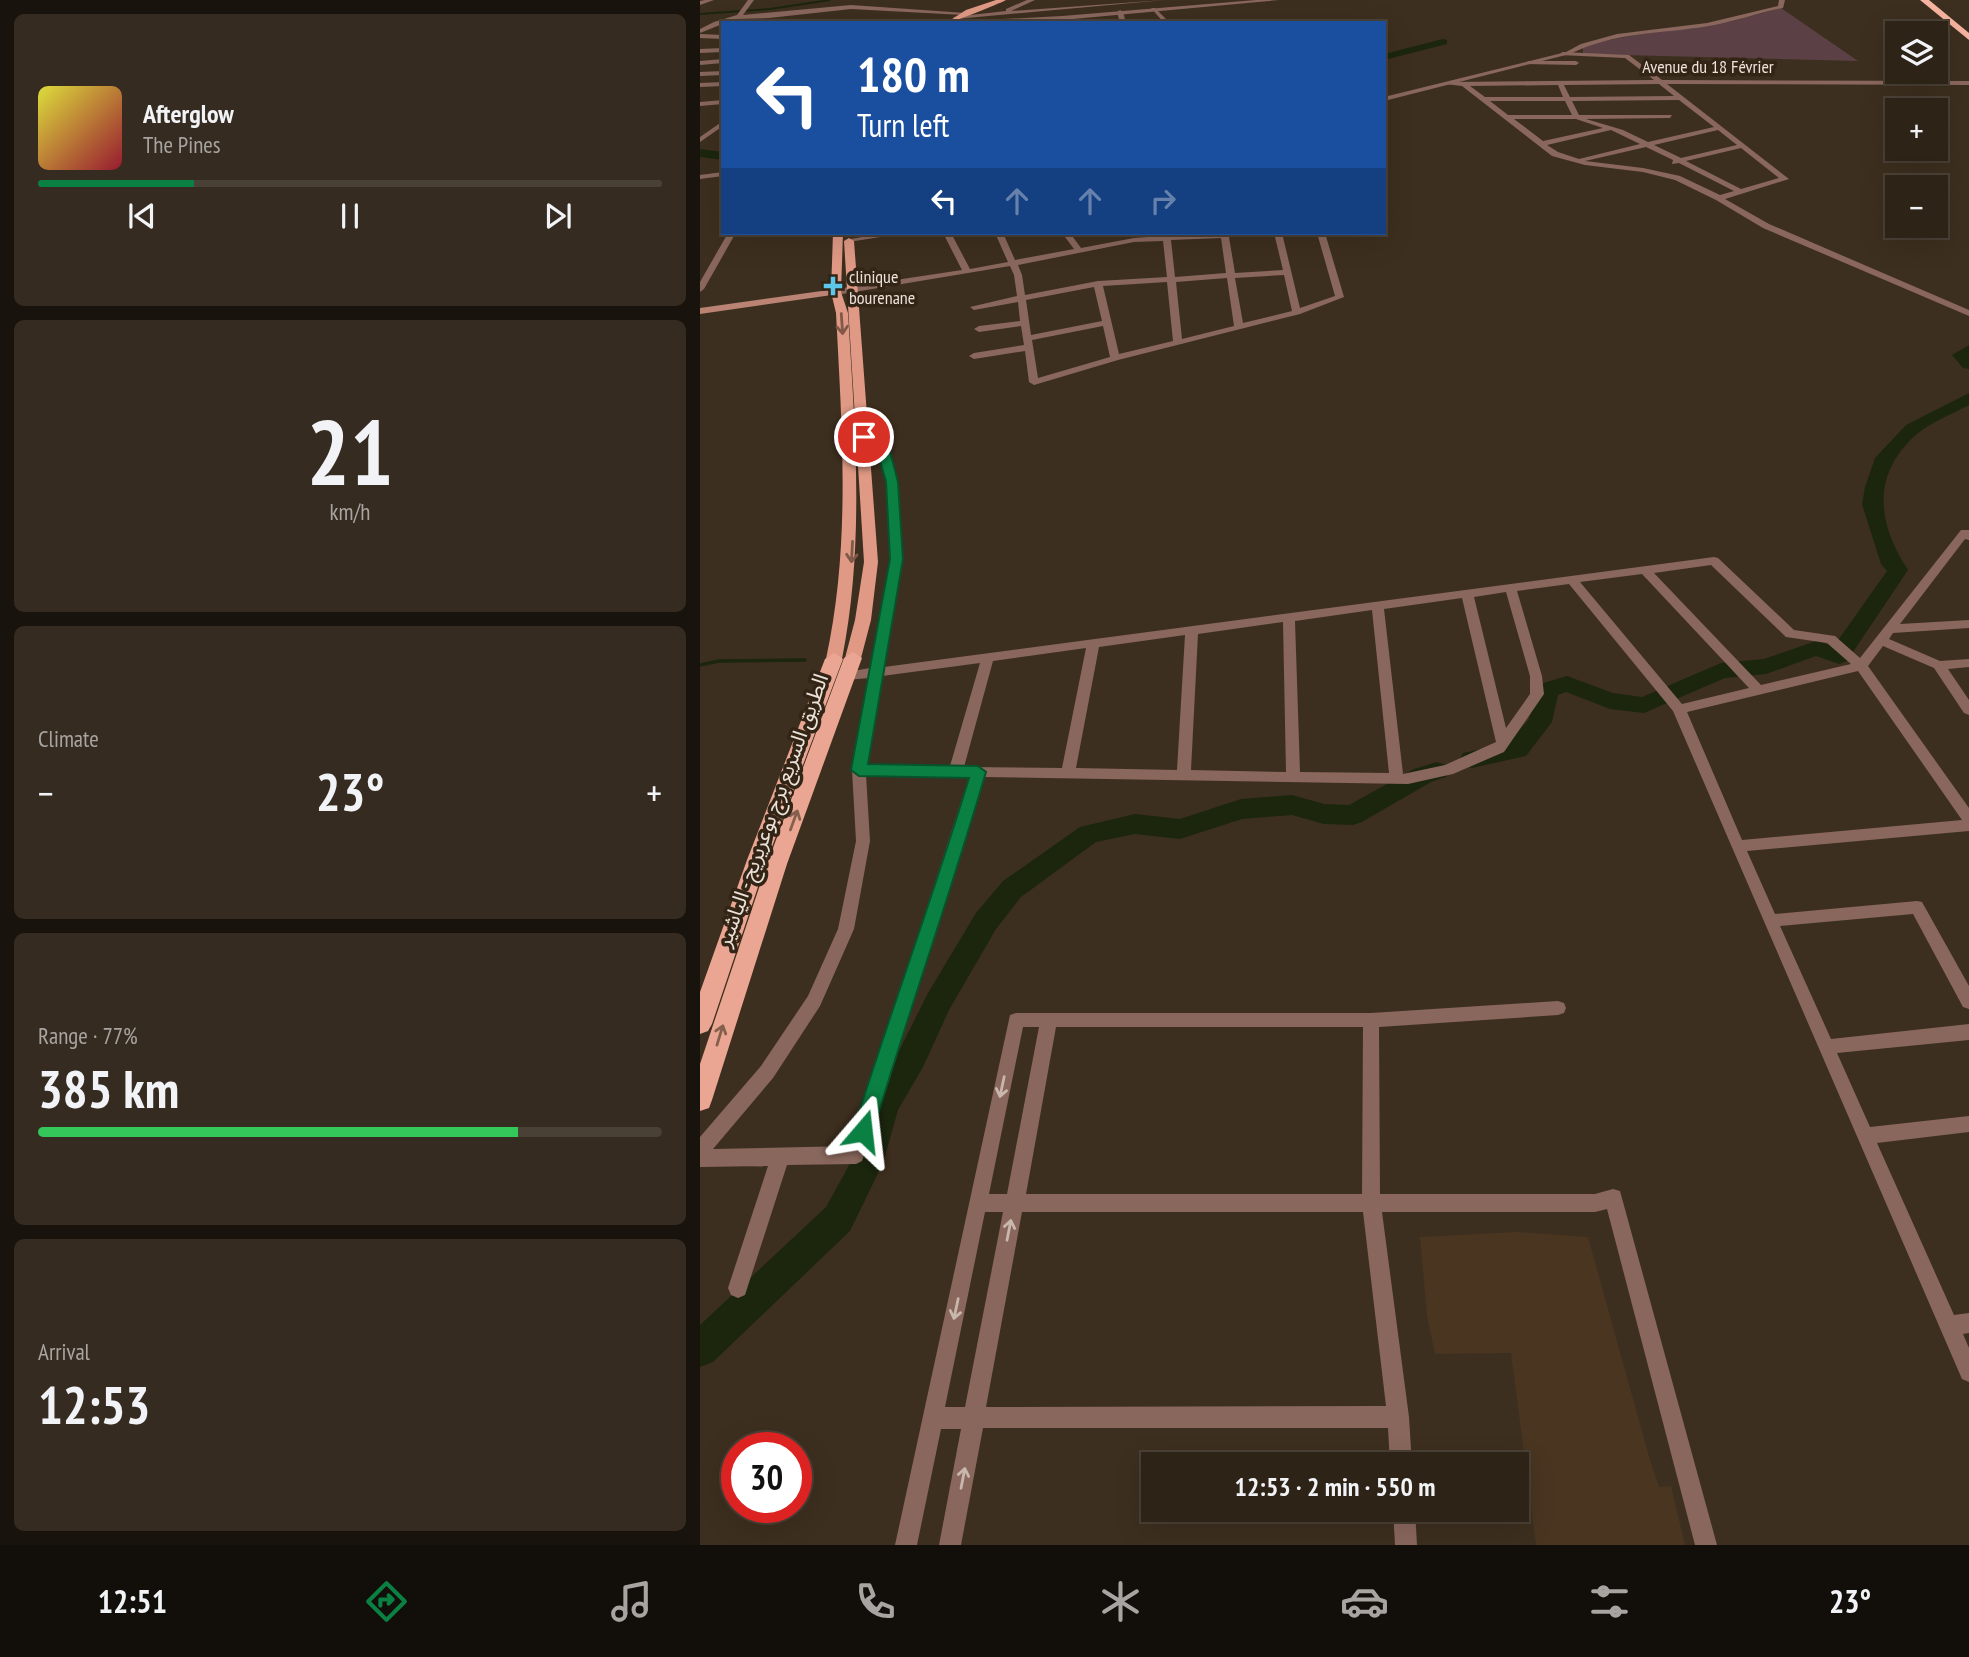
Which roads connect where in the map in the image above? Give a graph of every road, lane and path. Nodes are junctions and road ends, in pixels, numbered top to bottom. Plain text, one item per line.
1 (712, 0) edge
2 (751, 0) edge
3 (1003, 0) edge
4 (1032, 0) edge
5 (1054, 0) edge
6 (1078, 0) edge
7 (1162, 0) edge
8 (1276, 0) edge
9 (1782, 0) edge
10 (1924, 0) edge
11 (1937, 0) edge
12 (1203, 2) edge
13 (700, 3) edge
14 (1082, 7) junction
15 (1168, 7) junction
16 (1153, 9) junction
17 (1056, 11) junction
18 (742, 12) junction
19 (1120, 12) junction
20 (963, 13) junction
21 (986, 15) junction
22 (1087, 15) junction
23 (1061, 20) edge
24 (724, 21) edge
25 (951, 21) edge
26 (1033, 21) edge
27 (1086, 21) edge
28 (1122, 21) edge
29 (1165, 21) edge
30 (720, 23) edge
31 (1969, 27) edge
32 (700, 34) edge
33 (721, 37) edge
34 (1969, 37) edge
35 (700, 42) edge
36 (721, 42) edge
37 (721, 50) edge
38 (700, 51) edge
39 (1562, 54) junction
40 (721, 61) edge
41 (700, 63) edge
42 (1528, 63) junction
43 (1566, 63) junction
44 (1634, 63) junction
45 (721, 73) edge
46 (700, 74) edge
47 (1657, 82) junction
48 (1560, 83) junction
49 (1576, 83) junction
50 (1969, 83) edge
51 (721, 84) edge
52 (1448, 84) junction
53 (1464, 84) junction
54 (700, 85) edge
55 (1567, 98) junction
56 (1678, 98) junction
57 (1386, 99) edge
58 (1482, 99) junction
59 (721, 102) edge
60 (700, 104) edge
61 (1695, 111) junction
62 (1576, 116) junction
63 (1670, 116) junction
64 (1505, 117) junction
65 (721, 124) edge
66 (1611, 128) junction
67 (1718, 128) junction
68 (700, 140) edge
69 (1540, 144) junction
70 (1646, 144) junction
71 (1742, 146) junction
72 (1573, 161) junction
73 (1679, 161) junction
74 (1643, 170) junction
75 (721, 174) edge
76 (700, 177) edge
77 (1741, 192) junction
78 (1719, 198) junction
79 (730, 235) edge
80 (846, 235) edge
81 (948, 235) edge
82 (1000, 235) edge
83 (1068, 235) edge
84 (1166, 235) edge
85 (1224, 235) edge
86 (1278, 235) edge
87 (1322, 235) edge
88 (1079, 250) junction
89 (1012, 263) junction
90 (714, 264) junction
91 (700, 265) edge
92 (967, 272) junction
93 (1287, 272) junction
94 (1231, 275) junction
95 (1170, 279) junction
96 (1098, 284) junction
97 (700, 289) edge
98 (853, 289) junction
99 (836, 292) junction
100 (1023, 298) junction
101 (974, 307) dead end
102 (700, 311) edge
103 (1297, 312) junction
104 (1969, 313) edge
105 (1026, 323) junction
106 (1107, 323) junction
107 (1239, 328) junction
108 (979, 329) dead end
109 (1029, 342) junction
110 (1178, 343) junction
111 (974, 356) dead end
112 (1115, 358) junction
113 (864, 437) junction
114 (1969, 537) edge
115 (1645, 570) junction
116 (1571, 579) junction
117 (1510, 587) junction
118 (1467, 593) junction
119 (1378, 605) junction
120 (1289, 617) junction
121 (1969, 624) edge
122 (1192, 629) junction
123 (1885, 634) junction
124 (1094, 642) junction
125 (988, 656) junction
126 (1969, 663) edge
127 (845, 664) junction
128 (1939, 665) junction
129 (1861, 666) junction
130 (876, 671) junction
131 (1758, 690) junction
132 (1679, 709) junction
133 (1969, 710) edge
134 (1503, 743) junction
135 (859, 770) junction
136 (955, 772) junction
137 (978, 772) junction
138 (1068, 774) junction
139 (1184, 776) junction
140 (1293, 777) junction
141 (1397, 779) junction
142 (1969, 819) edge
143 (1969, 825) edge
144 (1737, 846) junction
145 (1770, 921) junction
146 (1969, 1002) edge
147 (1558, 1008) dead end
148 (1049, 1020) junction
149 (1371, 1020) junction
150 (700, 1024) edge
151 (1969, 1032) edge
152 (1825, 1047) junction
153 (700, 1100) edge
154 (1969, 1124) edge
155 (1865, 1136) junction
156 (700, 1151) edge
157 (780, 1157) junction
158 (700, 1158) edge
159 (978, 1203) junction
160 (1014, 1203) junction
161 (1371, 1203) junction
162 (738, 1288) dead end
163 (1959, 1325) edge
164 (1969, 1372) edge
165 (1398, 1417) junction
166 (933, 1418) junction
167 (974, 1418) junction
168 (1400, 1452) edge
169 (1405, 1522) edge
170 (906, 1545) edge
171 (950, 1545) edge
172 (1406, 1545) edge
173 (1706, 1545) edge

1 - 13 street
2 - 18 street
3 - 20 main road
4 - 21 street
5 - 17 street
6 - 14 street
7 - 14 street
7 - 15 street
8 - 12 street
9 - 39 street
10 - 34 highway
11 - 31 highway
12 - 15 street
14 - 17 street
15 - 16 street
16 - 19 street
16 - 29 street
17 - 21 street
18 - 20 street
18 - 24 street
19 - 22 street
19 - 28 street
20 - 25 main road
21 - 25 street
22 - 23 street
22 - 27 street
23 - 26 street
30 - 32 street
32 - 33 street
35 - 36 street
37 - 38 street
39 - 42 street
39 - 44 street
40 - 41 street
42 - 43 street
42 - 52 street
43 - 44 street
43 - 49 street
44 - 47 street
45 - 46 street
47 - 49 street, Avenue du 18 Février
47 - 50 street, Avenue du 18 Février
47 - 56 street
48 - 49 street, Avenue du 18 Février
48 - 53 street, Avenue du 18 Février
48 - 55 street
51 - 54 street
52 - 53 street, Avenue du 18 Février
52 - 57 street
53 - 58 street
55 - 56 street
55 - 58 street
55 - 62 street
56 - 61 street
58 - 64 street
59 - 60 street
61 - 63 street
61 - 67 street
62 - 63 street
62 - 64 street
62 - 66 street
63 - 66 street
64 - 69 street
65 - 68 street
66 - 69 street
66 - 70 street
67 - 70 street
67 - 71 street
69 - 72 street
70 - 72 street
70 - 73 street
71 - 73 street
71 - 77 street
72 - 74 street
73 - 74 street
73 - 77 street
74 - 78 street
75 - 76 street
77 - 78 street
78 - 104 street
79 - 90 street
80 - 98 main road
80 - 99 main road
81 - 92 street
82 - 89 street
83 - 88 street
84 - 88 street
84 - 95 street
85 - 94 street
86 - 93 street
87 - 103 street
88 - 89 street
89 - 92 street
89 - 100 street
90 - 91 street
90 - 97 street
92 - 98 street
93 - 94 street
93 - 103 street
94 - 95 street
94 - 107 street
95 - 96 street
95 - 110 street
96 - 100 street
96 - 106 street
98 - 99 street
98 - 113 main road
99 - 102 main road
99 -> 127 main road
100 - 101 street
100 - 105 street
103 - 107 street
105 - 108 street
105 - 109 street
106 - 109 street
106 - 112 street
107 - 110 street
109 - 111 street
109 - 112 street
110 - 112 street
113 - 127 main road
113 - 130 street
114 - 123 street
115 - 116 street
115 - 129 street
115 - 131 street
116 - 117 street
116 - 132 street
117 - 118 street
117 - 134 street
118 - 119 street
118 - 134 street
119 - 120 street
119 - 141 street
120 - 122 street
120 - 140 street
121 - 123 street
122 - 124 street
122 - 139 street
123 - 128 street
123 - 129 street
124 - 125 street
124 - 138 street
125 - 130 street
125 - 136 street
126 - 128 street
127 - 130 street
127 - 150 highway, الطريق السريع برج بوعريريج - الياشير
153 -> 127 highway, الطريق السريع برج بوعريريج - الياشير
128 - 133 street
129 - 131 street
129 - 142 street
130 - 135 street
131 - 132 street
132 - 144 street
134 - 141 street
135 - 136 street
135 - 156 street
136 - 137 street
137 - 138 street
137 - 157 street
138 - 139 street
139 - 140 street
140 - 141 street
143 - 144 street
144 - 145 street
145 - 146 street
145 - 152 street
147 - 149 street
148 - 149 street
148 -> 159 street
148 - 160 street
149 - 161 street
151 - 152 street
152 - 155 street
154 - 155 street
155 - 163 street
157 - 158 street
157 - 162 street
159 - 160 street
159 -> 166 street
160 - 161 street
167 -> 160 street
161 - 165 street
161 - 173 street
163 - 164 street
165 - 167 street
165 - 168 street
166 - 167 street
166 - 170 street
171 -> 167 street
169 - 172 street

